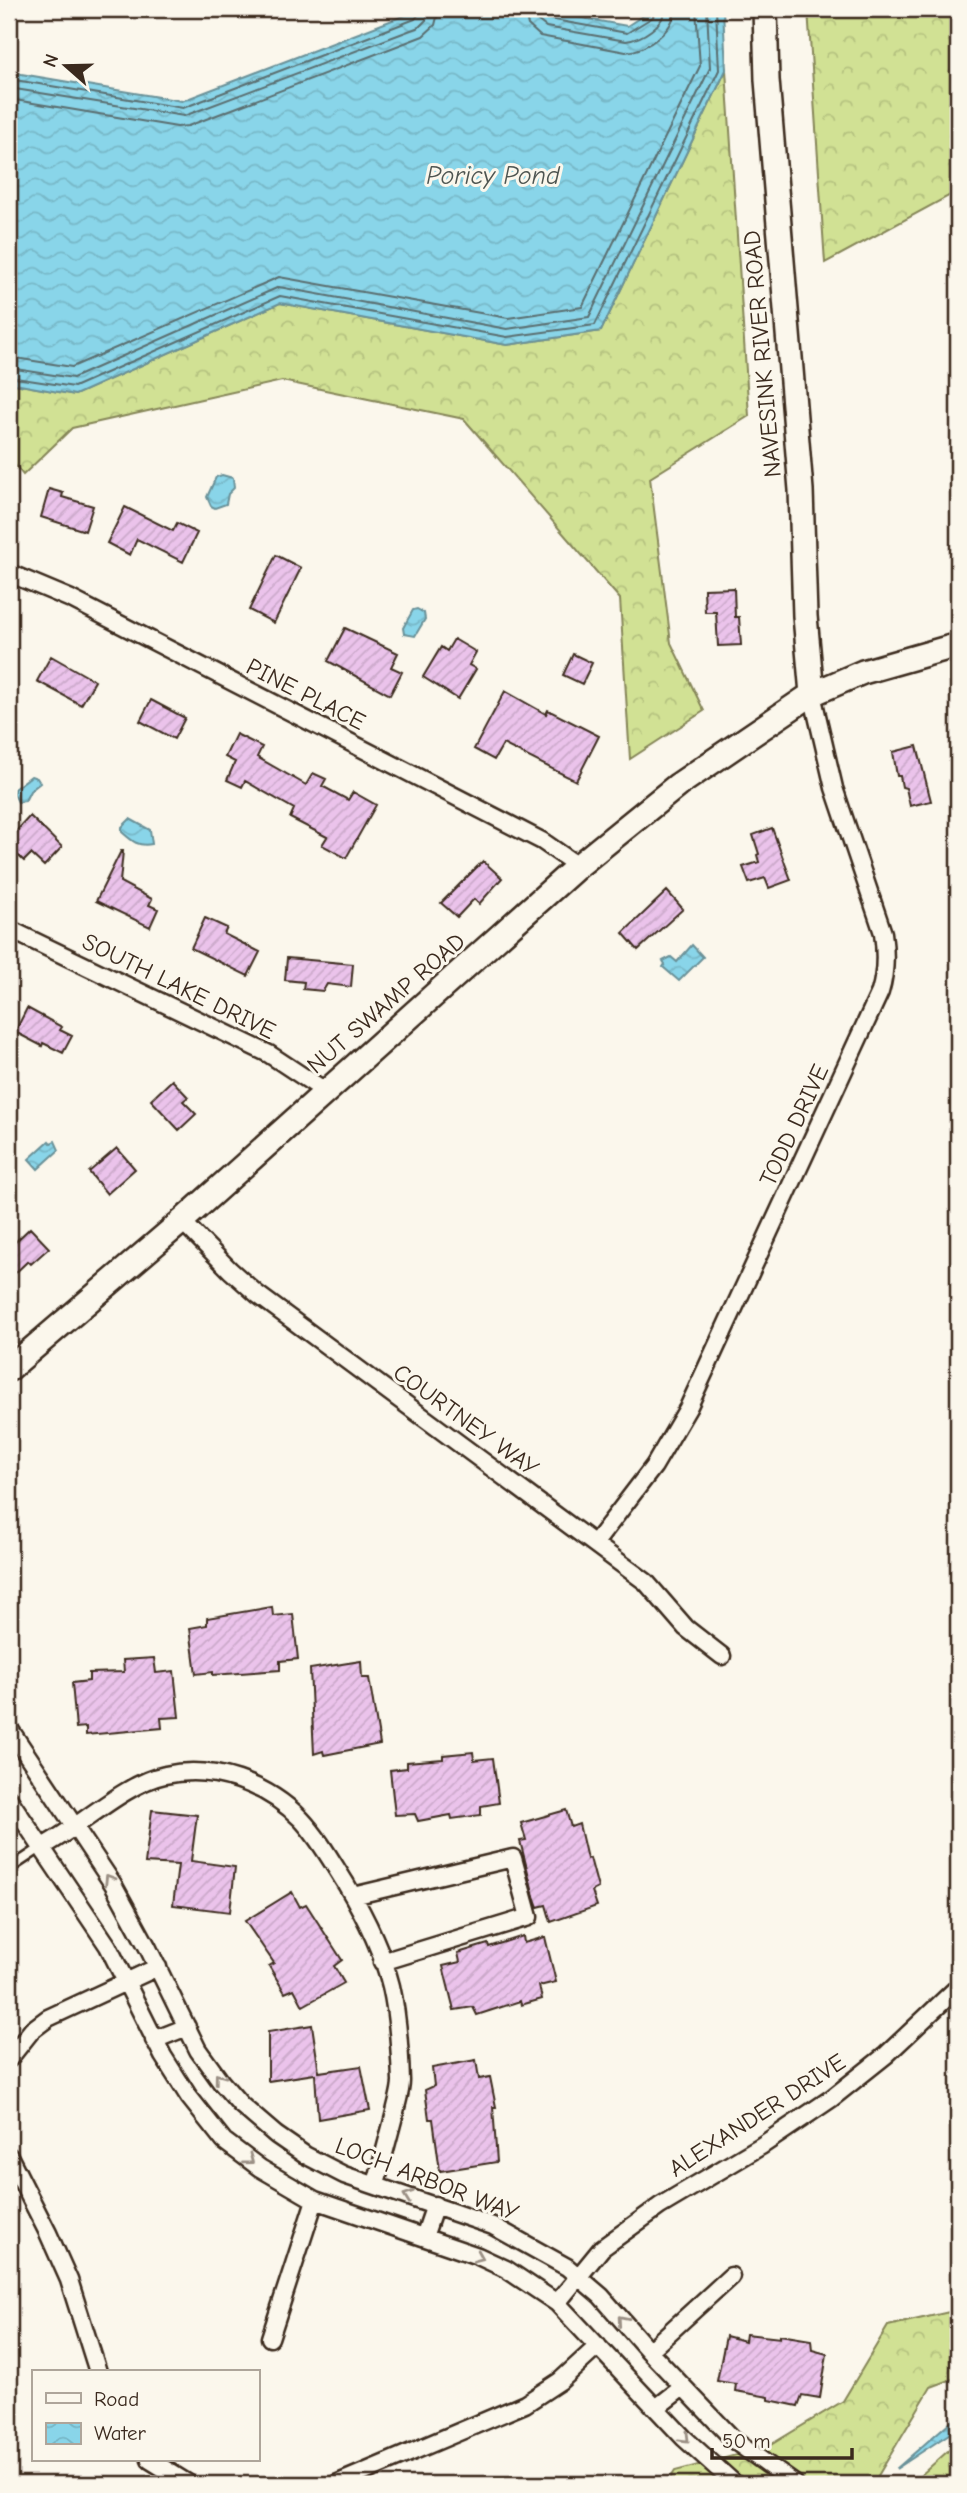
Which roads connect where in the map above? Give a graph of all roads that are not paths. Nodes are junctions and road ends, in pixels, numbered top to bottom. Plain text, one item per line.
1 (765, 9) edge
2 (9, 573) edge
3 (958, 645) edge
4 (812, 694) junction
5 (578, 866) junction
6 (9, 929) edge
7 (325, 1091) junction
8 (182, 1221) junction
9 (9, 1370) edge
10 (595, 1543) junction
11 (722, 1656) dead end
12 (9, 1728) edge
13 (9, 1800) edge
14 (75, 1827) junction
15 (42, 1847) junction
16 (9, 1869) edge
17 (353, 1895) junction
18 (382, 1962) junction
19 (158, 1967) junction
20 (126, 1980) junction
21 (958, 1987) edge
22 (187, 2027) junction
23 (154, 2040) junction
24 (9, 2059) edge
25 (9, 2156) edge
26 (376, 2184) junction
27 (315, 2200) junction
28 (435, 2205) junction
29 (424, 2237) junction
30 (578, 2276) junction
31 (731, 2276) dead end
32 (557, 2303) junction
33 (270, 2338) dead end
34 (598, 2346) junction
35 (649, 2351) junction
36 (97, 2370) edge
37 (683, 2387) junction
38 (656, 2408) junction
39 (153, 2462) edge
40 (179, 2482) edge
41 (336, 2484) edge
42 (735, 2484) edge
43 (795, 2484) edge

1 - 4 main road, NAVESINK RIVER ROAD
2 - 5 street, PINE PLACE
3 - 4 main road, NUT SWAMP ROAD
4 - 5 main road, NUT SWAMP ROAD
4 - 10 street, TODD DRIVE
5 - 7 main road, NUT SWAMP ROAD
6 - 7 street, SOUTH LAKE DRIVE
7 - 8 main road, NUT SWAMP ROAD
8 - 9 main road, NUT SWAMP ROAD
8 - 10 street, COURTNEY WAY
10 - 11 street, COURTNEY WAY
12 - 14 street, LOCH ARBOR WAY
13 - 15 street
14 - 15 street
14 - 17 street
19 -> 14 street, LOCH ARBOR WAY
15 - 16 lane
15 - 20 street
17 - 18 street
17 - 18 street
18 - 26 street
19 - 20 street
19 - 22 street, LOCH ARBOR WAY
20 - 23 street
20 - 24 street
21 - 30 street, ALEXANDER DRIVE
22 - 23 street
26 -> 22 street, LOCH ARBOR WAY
23 -> 27 street
25 - 36 street
28 -> 26 street, LOCH ARBOR WAY
27 - 29 street
27 - 33 street
28 - 29 street
28 - 30 street, LOCH ARBOR WAY
29 -> 32 street
30 - 32 street, ALEXANDER DRIVE
35 -> 30 street, LOCH ARBOR WAY
31 - 35 street
32 - 34 street
34 - 38 street
34 - 41 street
35 - 37 street, LOCH ARBOR WAY
37 - 38 street
37 - 43 street, LOCH ARBOR WAY
38 -> 42 street
39 - 40 street

